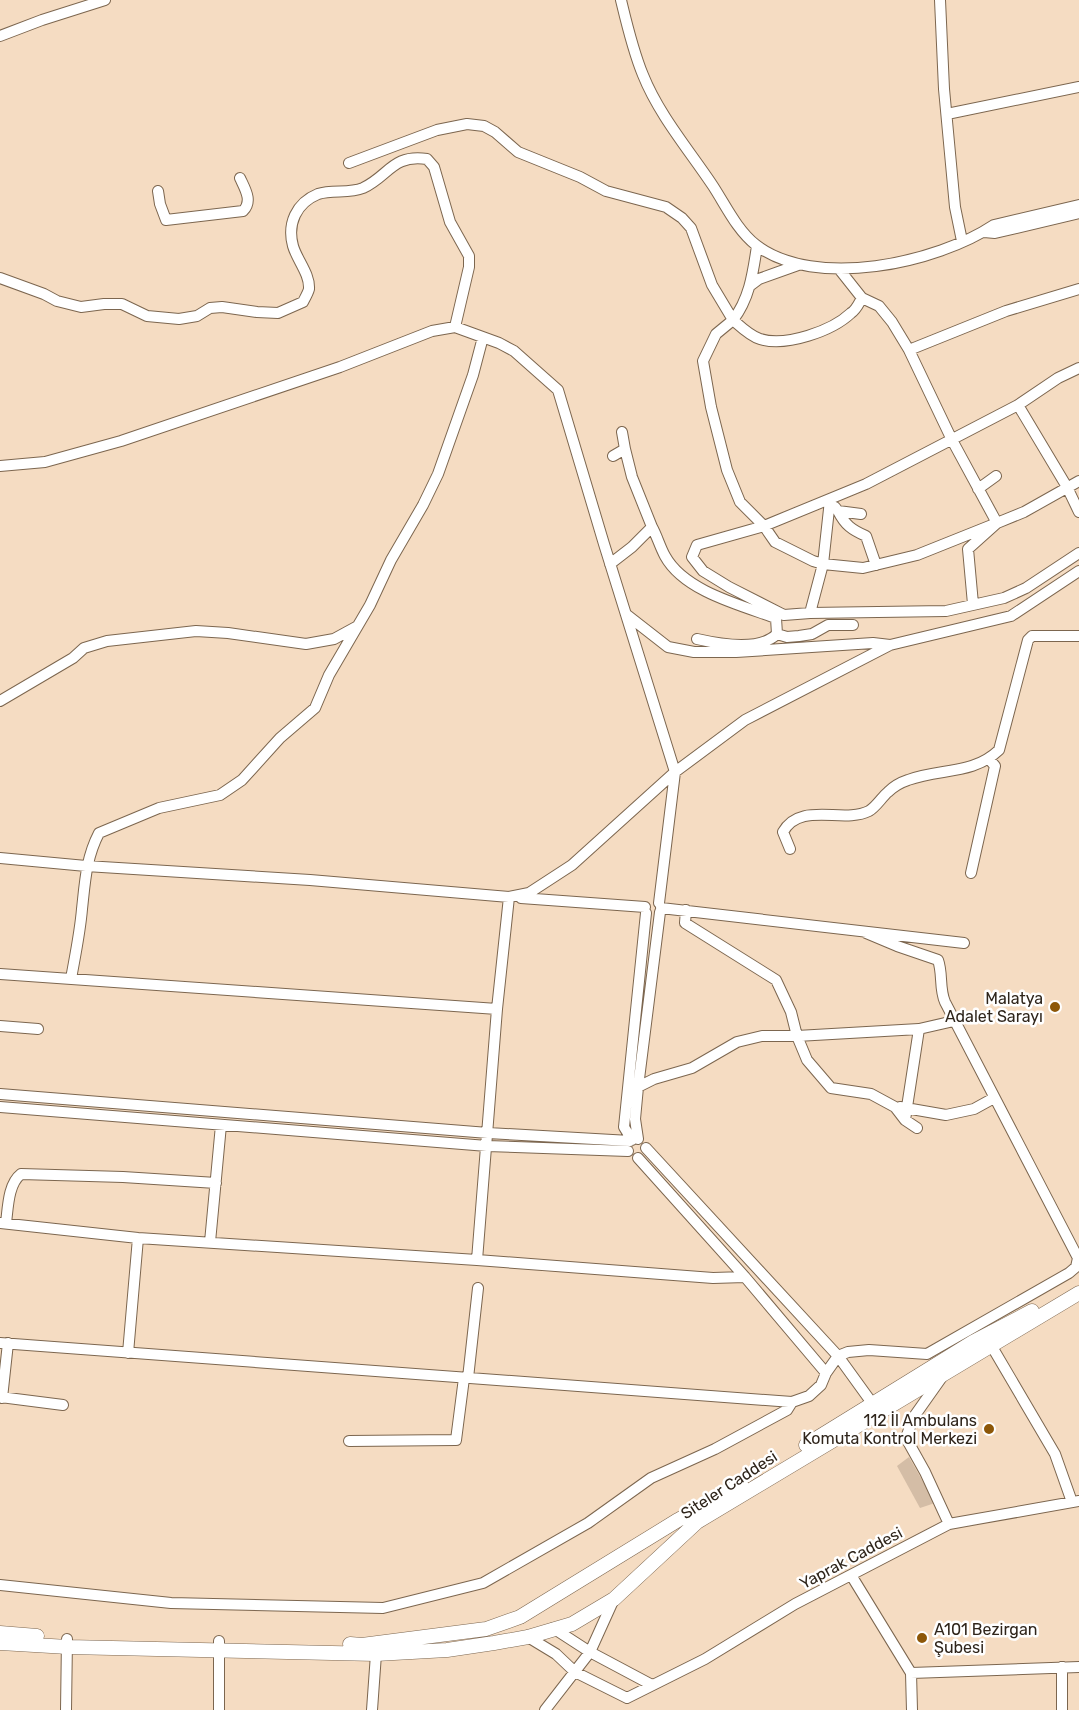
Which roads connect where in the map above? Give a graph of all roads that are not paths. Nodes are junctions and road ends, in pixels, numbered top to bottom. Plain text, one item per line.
1 (105, 0) edge
2 (621, 0) edge
3 (940, 0) edge
4 (0, 36) edge
5 (1079, 87) edge
6 (947, 114) junction
7 (349, 164) dead end
8 (240, 178) dead end
9 (158, 190) dead end
10 (1079, 205) edge
11 (1079, 213) edge
12 (984, 232) junction
13 (962, 242) junction
14 (757, 246) junction
15 (798, 265) junction
16 (839, 269) junction
17 (0, 278) edge
18 (751, 285) junction
19 (1079, 289) edge
20 (862, 298) junction
21 (733, 320) junction
22 (455, 327) junction
23 (483, 337) junction
24 (909, 350) junction
25 (1079, 368) edge
26 (1018, 405) junction
27 (622, 432) dead end
28 (952, 440) junction
29 (626, 449) junction
30 (613, 456) dead end
31 (0, 466) edge
32 (996, 476) dead end
33 (1079, 481) edge
34 (1067, 487) junction
35 (978, 489) junction
36 (830, 500) junction
37 (838, 511) junction
38 (1079, 512) edge
39 (861, 514) dead end
40 (997, 523) junction
41 (652, 526) junction
42 (764, 526) junction
43 (1079, 553) edge
44 (610, 564) junction
45 (824, 564) junction
46 (876, 565) junction
47 (1078, 574) edge
48 (973, 604) junction
49 (810, 613) junction
50 (627, 615) junction
51 (358, 625) junction
52 (853, 625) dead end
53 (777, 633) junction
54 (1079, 636) edge
55 (697, 639) dead end
56 (890, 645) junction
57 (0, 701) edge
58 (989, 759) junction
59 (675, 772) junction
60 (790, 849) dead end
61 (0, 858) edge
62 (87, 866) junction
63 (971, 873) dead end
64 (509, 897) junction
65 (660, 908) junction
66 (646, 910) junction
67 (686, 910) junction
68 (866, 933) junction
69 (964, 943) dead end
70 (0, 974) edge
71 (71, 979) junction
72 (497, 1009) junction
73 (954, 1021) junction
74 (0, 1026) edge
75 (38, 1029) dead end
76 (919, 1029) junction
77 (797, 1036) junction
78 (638, 1087) junction
79 (0, 1094) edge
80 (994, 1098) junction
81 (0, 1107) edge
82 (901, 1108) junction
83 (221, 1125) junction
84 (917, 1128) dead end
85 (488, 1133) junction
86 (632, 1143) junction
87 (487, 1146) junction
88 (646, 1148) junction
89 (638, 1158) junction
90 (216, 1183) junction
91 (3, 1223) edge
92 (138, 1238) junction
93 (210, 1242) junction
94 (477, 1260) junction
95 (746, 1277) junction
96 (1079, 1285) edge
97 (478, 1288) dead end
98 (1079, 1293) edge
99 (4, 1343) edge
100 (991, 1345) junction
101 (128, 1353) junction
102 (838, 1356) junction
103 (826, 1372) junction
104 (945, 1372) junction
105 (466, 1378) junction
106 (1, 1397) edge
107 (792, 1402) junction
108 (872, 1403) junction
109 (63, 1404) dead end
110 (349, 1441) dead end
111 (1075, 1502) edge
112 (949, 1524) junction
113 (851, 1575) junction
114 (0, 1585) edge
115 (614, 1599) junction
116 (539, 1606) junction
117 (520, 1617) junction
118 (553, 1628) junction
119 (0, 1633) edge
120 (528, 1637) junction
121 (0, 1643) edge
122 (67, 1643) junction
123 (219, 1645) junction
124 (590, 1652) junction
125 (376, 1654) junction
126 (1062, 1667) junction
127 (1079, 1667) edge
128 (575, 1672) junction
129 (911, 1673) junction
130 (652, 1685) junction
131 (627, 1698) junction
132 (66, 1710) edge
133 (219, 1710) edge
134 (372, 1710) edge
135 (544, 1710) edge
136 (627, 1710) edge
137 (912, 1710) edge
138 (1062, 1710) edge

1 - 4 street
2 - 14 street
3 - 6 street
5 - 6 street
6 - 13 street
7 - 21 street
8 - 9 street
10 - 12 street
11 - 12 street
12 - 13 street
13 - 16 street
14 - 15 street
14 - 18 street
15 - 16 street
15 - 18 street
16 - 20 street
17 - 22 street
18 - 21 street
19 - 24 street
20 - 21 street
20 - 24 street
21 - 42 street
22 - 23 street
22 - 31 street
23 - 44 street
23 - 51 street
24 - 28 street
25 - 26 street
26 - 28 street
26 - 34 street
27 - 29 street
28 - 35 street
28 - 36 street
29 - 30 street
29 - 41 street
32 - 35 street
33 - 34 street
34 - 38 street
34 - 40 street
35 - 40 street
36 - 37 street
36 - 42 street
36 - 45 street
37 - 39 street
37 - 46 street
40 - 46 street
40 - 48 street
41 - 44 street
41 - 53 street
42 - 45 street
42 - 49 street
43 - 48 street
44 - 50 street
45 - 46 street
45 - 49 street
47 - 56 street
48 - 49 street
50 - 56 street
50 - 59 street
51 - 57 street
51 - 62 street
52 - 53 street
53 - 55 street
54 - 58 street
56 - 59 street
58 - 60 street
58 - 63 street
59 - 64 street
59 - 65 street
61 - 62 street
62 - 64 street
62 - 71 street
64 - 66 street
64 - 72 street
65 - 66 street
65 - 67 street
65 - 78 street
66 - 86 street
67 - 68 street
67 - 77 street
68 - 69 street
68 - 73 street
70 - 71 street
71 - 72 street
72 - 85 street
73 - 76 street
73 - 80 street
74 - 75 street
76 - 77 street
76 - 82 street
77 - 78 street
77 - 82 street
78 - 86 street
79 - 85 street
80 - 82 street
80 - 102 street
81 - 83 street
82 - 84 street
83 - 87 street
83 - 90 street
85 - 86 street
85 - 87 street
86 - 87 street
86 - 88 street
86 - 89 street
87 - 94 street
88 - 89 street
88 - 102 street
89 - 95 street
90 - 91 street
90 - 93 street
91 - 92 street
92 - 93 street
92 - 101 street
93 - 94 street
94 - 95 street
95 - 103 street
96 - 108 main road, Siteler Caddesi
97 - 105 street
98 - 100 main road, Siteler Caddesi
99 - 101 street
99 - 106 street
100 - 104 main road, Siteler Caddesi
100 - 111 street
101 - 105 street
102 - 103 street
102 - 108 street
103 - 107 street
104 - 112 street
104 - 115 main road, Siteler Caddesi
105 - 107 street
105 - 110 street
106 - 109 street
107 - 114 street
108 - 116 main road, Siteler Caddesi
111 - 112 street, Yaprak Caddesi
112 - 113 street, Yaprak Caddesi
113 - 129 street
113 - 130 street, Yaprak Caddesi
115 - 118 main road, Siteler Caddesi
115 - 124 street
116 - 117 main road, Siteler Caddesi
116 - 118 main road
117 - 120 main road
117 - 123 main road, Siteler Caddesi
118 - 120 main road, Siteler Caddesi
118 - 124 street
119 - 122 main road
120 - 125 main road, Siteler Caddesi
120 - 128 street
121 - 122 main road
122 - 123 main road
122 - 132 street
123 - 125 main road, Siteler Caddesi
123 - 133 street
124 - 128 street
124 - 130 street
125 - 134 street
126 - 127 street
126 - 129 street
126 - 138 street
128 - 131 street
128 - 135 street
129 - 137 street
130 - 131 street, Yaprak Caddesi
131 - 136 street

